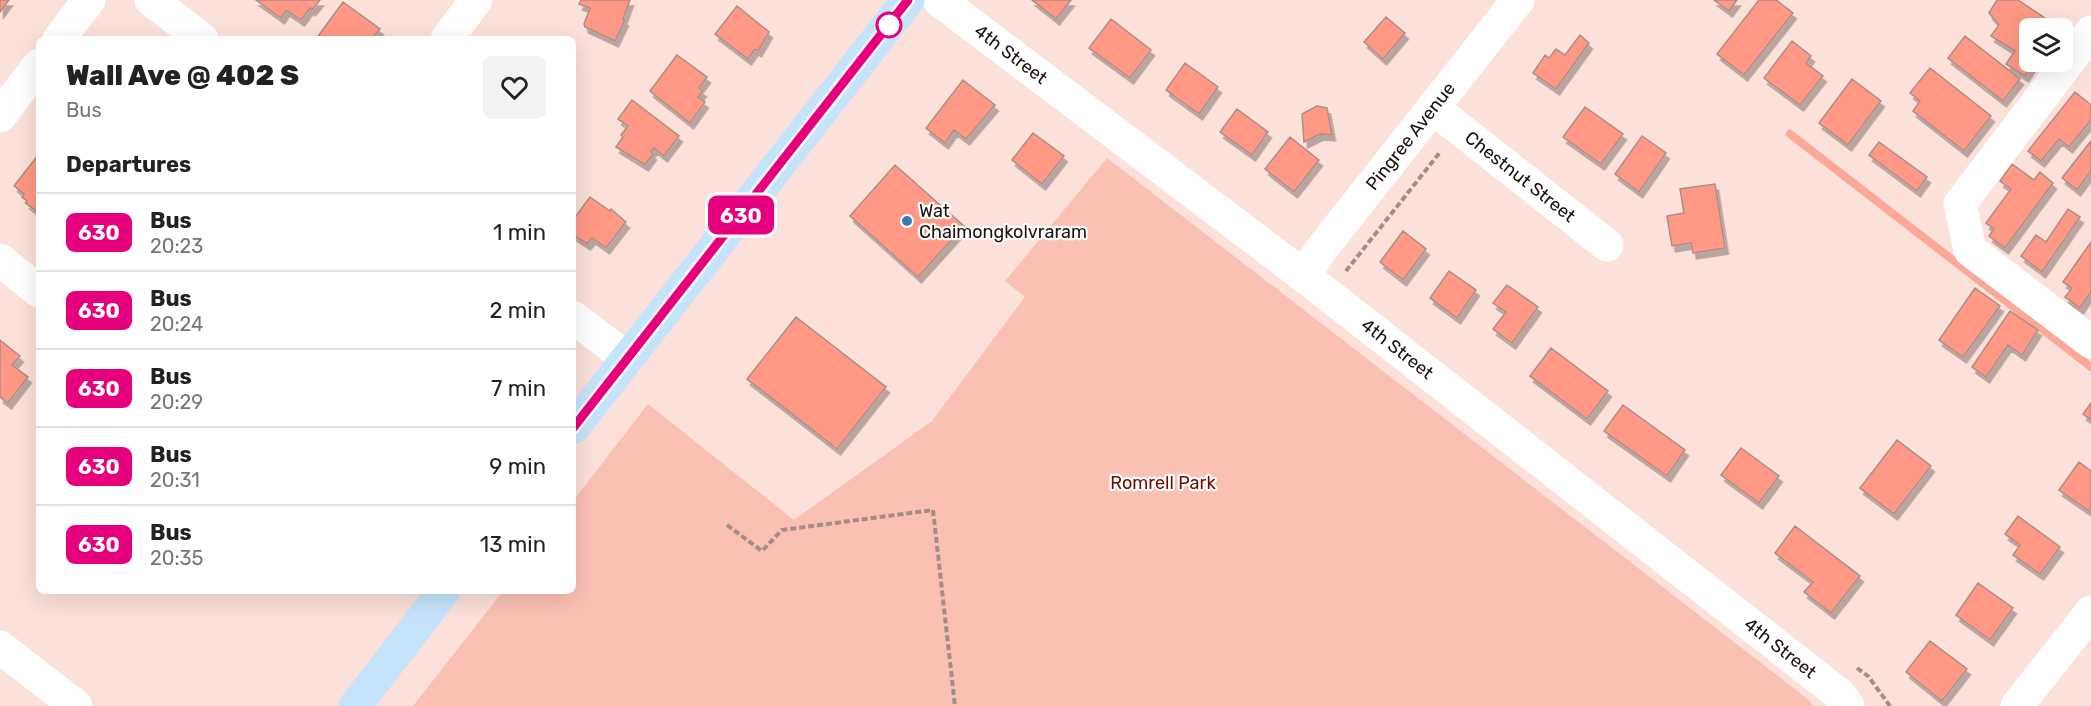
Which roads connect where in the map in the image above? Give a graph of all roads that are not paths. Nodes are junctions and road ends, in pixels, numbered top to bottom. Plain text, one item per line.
1 (89, 0) edge
2 (151, 0) edge
3 (476, 0) edge
4 (908, 0) edge
5 (939, 0) edge
6 (1518, 0) edge
7 (2091, 32) edge
8 (61, 36) edge
9 (198, 36) edge
10 (449, 36) edge
11 (36, 69) edge
12 (2080, 69) edge
13 (1433, 108) junction
14 (0, 116) edge
15 (1607, 245) dead end
16 (0, 260) edge
17 (1304, 276) junction
18 (36, 289) edge
19 (576, 319) edge
20 (2091, 342) edge
21 (628, 359) junction
22 (576, 425) edge
23 (439, 594) edge
24 (2091, 612) edge
25 (0, 647) edge
26 (76, 706) edge
27 (355, 706) edge
28 (1848, 706) edge
29 (2017, 706) edge

1 - 8 street
2 - 9 street
3 - 10 street
4 - 21 main road
5 - 17 street, 4th Street
6 - 13 street, Pingree Avenue
7 - 12 street
11 - 14 street
12 - 20 street
13 - 15 street, Chestnut Street
13 - 17 street, Pingree Avenue
16 - 18 street
17 - 28 street, 4th Street
19 - 21 street
21 - 22 main road
23 - 27 main road
24 - 29 street
25 - 26 street

